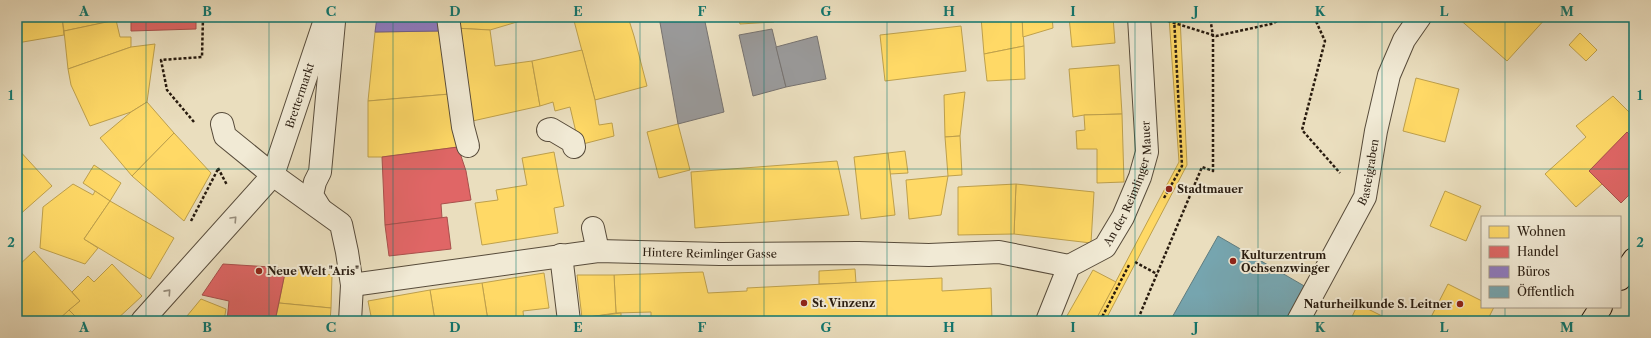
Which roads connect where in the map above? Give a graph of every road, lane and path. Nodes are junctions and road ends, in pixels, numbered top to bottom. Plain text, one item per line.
1 (326, 17) edge
2 (334, 17) edge
3 (448, 17) edge
4 (1139, 17) edge
5 (1210, 17) edge
6 (1287, 17) edge
7 (1314, 17) edge
8 (1420, 17) edge
9 (1162, 19) dead end
10 (1213, 36) junction
11 (222, 124) dead end
12 (548, 130) dead end
13 (468, 146) dead end
14 (574, 147) dead end
15 (273, 175) junction
16 (1364, 196) junction
17 (320, 208) junction
18 (592, 228) dead end
19 (598, 251) junction
20 (561, 255) junction
21 (1634, 258) edge
22 (1135, 262) dead end
23 (1069, 266) junction
24 (1158, 274) junction
25 (1122, 277) dead end
26 (1621, 278) edge
27 (352, 285) junction
28 (1600, 308) edge
29 (142, 321) edge
30 (350, 321) edge
31 (570, 321) edge
32 (1047, 321) edge
33 (1100, 321) edge
34 (1142, 321) edge
35 (1298, 321) edge
36 (1592, 321) edge

1 - 15 street, Brettermarkt
2 - 17 street
3 - 13 street
4 - 23 street, An der Reimlinger Mauer
5 - 10 path
6 - 10 path
7 - 16 path
8 - 16 street, Basteigraben
9 - 10 path
10 - 24 path
11 - 15 street
12 - 14 street
15 - 17 street
29 -> 15 street, Brettermarkt
16 - 35 street, Basteigraben
17 - 27 street
18 - 19 street
19 - 20 street, Hintere Reimlinger Gasse
19 - 23 street, Hintere Reimlinger Gasse
20 - 27 street, Hintere Reimlinger Gasse
20 - 31 street
21 - 26 main road
22 - 24 path
23 - 32 street
24 - 34 path
25 - 33 path
27 - 30 street
28 - 36 main road

